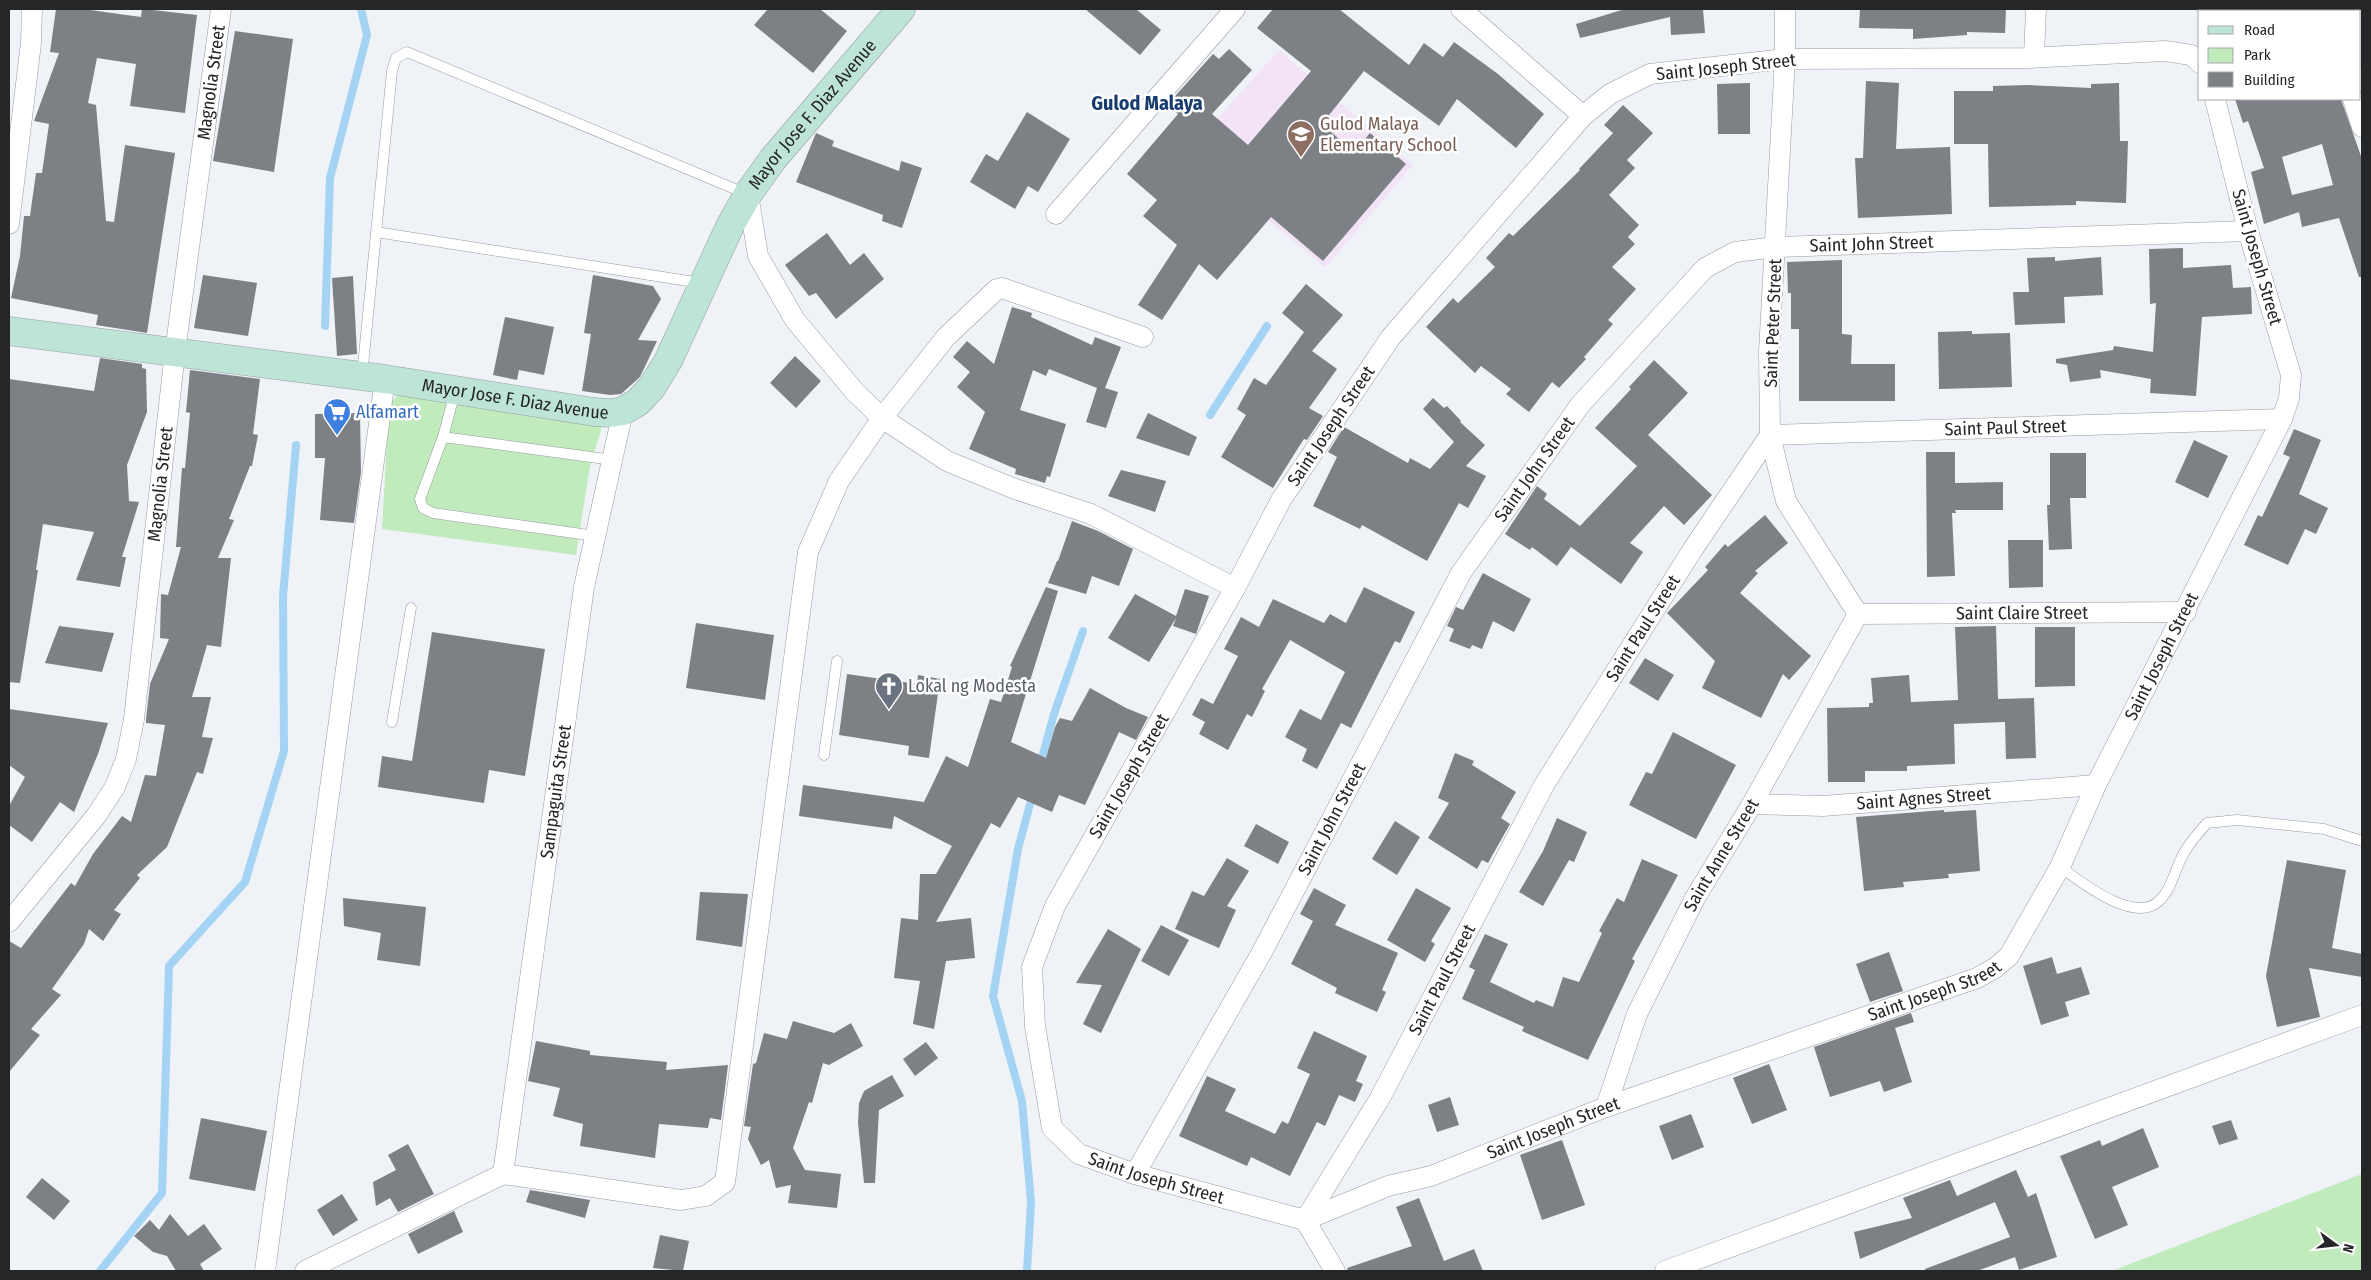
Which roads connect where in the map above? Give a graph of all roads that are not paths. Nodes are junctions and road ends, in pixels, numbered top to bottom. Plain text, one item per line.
1 (32, 9) edge
2 (222, 9) edge
3 (901, 9) edge
4 (1235, 9) edge
5 (1461, 9) edge
6 (1785, 9) edge
7 (2036, 9) edge
8 (2034, 58) junction
9 (1785, 59) junction
10 (2198, 61) edge
11 (2215, 100) edge
12 (2353, 100) edge
13 (1583, 116) junction
14 (2362, 127) edge
15 (748, 194) junction
16 (1056, 214) dead end
17 (9, 224) edge
18 (2248, 231) junction
19 (376, 232) junction
20 (1776, 247) junction
21 (703, 284) junction
22 (9, 330) edge
23 (1144, 337) dead end
24 (174, 352) junction
25 (373, 378) junction
26 (455, 391) junction
27 (623, 411) junction
28 (882, 418) junction
29 (2282, 419) junction
30 (1770, 435) junction
31 (443, 437) junction
32 (613, 460) junction
33 (595, 536) junction
34 (1235, 588) junction
35 (411, 608) dead end
36 (2186, 612) junction
37 (1858, 614) junction
38 (837, 661) dead end
39 (392, 722) dead end
40 (824, 755) dead end
41 (2096, 785) junction
42 (1752, 804) junction
43 (2362, 841) edge
44 (2060, 867) junction
45 (9, 922) edge
46 (2362, 1015) edge
47 (1606, 1107) junction
48 (503, 1174) junction
49 (1135, 1174) junction
50 (1304, 1220) junction
51 (266, 1271) edge
52 (305, 1271) edge
53 (1335, 1271) edge
54 (1665, 1271) edge

1 - 17 street
2 - 24 street, Magnolia Street
3 - 15 main road, Mayor Jose F. Diaz Avenue
4 - 16 street
5 - 13 street
6 - 9 street, Saint Peter Street
7 - 8 street
8 - 9 street, Saint Joseph Street
8 - 10 street, Saint Joseph Street
9 - 13 street, Saint Joseph Street
9 - 20 street, Saint Peter Street
11 - 18 street, Saint Joseph Street
12 - 14 street
13 - 34 street, Saint Joseph Street
15 - 19 lane
15 - 21 main road, Mayor Jose F. Diaz Avenue
15 - 28 street
18 - 20 street, Saint John Street
18 - 29 street, Saint Joseph Street
19 - 21 lane
19 - 25 lane
20 - 30 street, Saint Peter Street
20 - 49 street, Saint John Street
21 - 27 main road, Mayor Jose F. Diaz Avenue
22 - 24 main road, Mayor Jose F. Diaz Avenue
23 - 28 street
24 - 25 main road, Mayor Jose F. Diaz Avenue
24 - 45 street, Magnolia Street
25 - 26 main road, Mayor Jose F. Diaz Avenue
25 - 51 street
26 - 27 main road, Mayor Jose F. Diaz Avenue
26 - 31 lane
27 - 32 street, Sampaguita Street
28 - 34 street
28 - 48 street
29 - 30 street, Saint Paul Street
29 - 36 street, Saint Joseph Street
30 - 37 street, Saint Peter Street
30 - 50 street, Saint Paul Street
31 - 32 lane
31 - 33 lane
32 - 33 street, Sampaguita Street
33 - 48 street, Sampaguita Street
34 - 49 street, Saint Joseph Street
35 - 39 lane
36 - 37 street, Saint Claire Street
36 - 41 street, Saint Joseph Street
37 - 42 street, Saint Anne Street
38 - 40 lane
41 - 42 street, Saint Agnes Street
41 - 44 street, Saint Joseph Street
42 - 47 street, Saint Anne Street
43 - 44 lane
44 - 47 street, Saint Joseph Street
46 - 54 street
47 - 50 street, Saint Joseph Street
48 - 52 street
49 - 50 street, Saint Joseph Street
50 - 53 street

